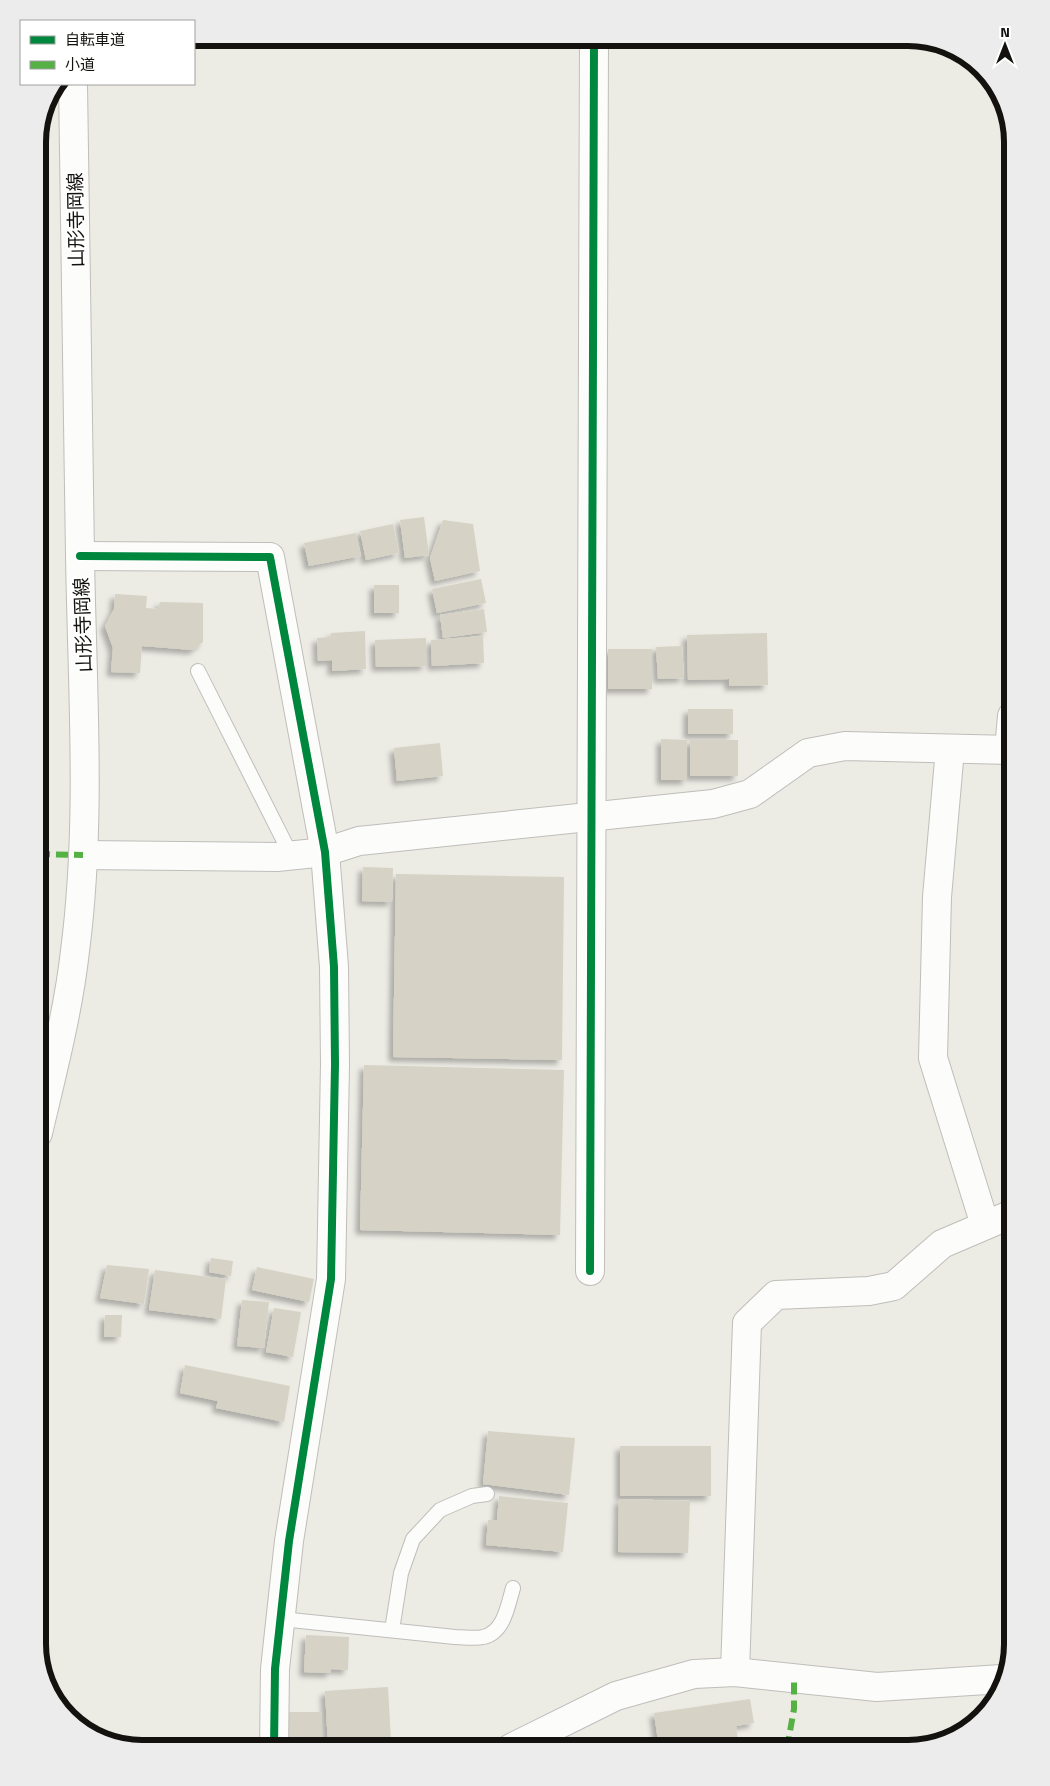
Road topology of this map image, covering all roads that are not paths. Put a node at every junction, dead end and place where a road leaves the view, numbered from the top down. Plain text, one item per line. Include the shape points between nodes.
1 (594, 46) edge
2 (73, 85) edge
3 (80, 556) junction
4 (198, 671) dead end
5 (950, 749) junction
6 (1004, 750) edge
7 (590, 817) junction
8 (324, 852) junction
9 (83, 855) junction
10 (291, 855) junction
11 (46, 1100) edge
12 (1004, 1217) edge
13 (985, 1225) junction
14 (590, 1271) dead end
15 (487, 1494) dead end
16 (513, 1588) dead end
17 (281, 1619) junction
18 (392, 1630) junction
19 (735, 1672) junction
20 (997, 1679) edge
21 (274, 1740) edge
22 (527, 1740) edge

1 - 7 street
2 - 3 street, 山形寺岡線
3 - 8 street via 270,557
3 - 9 street, 山形寺岡線 via 84,703
4 - 10 lane
5 - 6 street
5 - 7 street via 845,746 808,753 750,794 713,804
5 - 13 street via 937,897 933,1058
7 - 8 street via 359,841
7 - 14 street
8 - 10 street
8 - 17 street via 334,967 331,1279 289,1541
9 - 10 street
9 - 11 street, 山形寺岡線 via 75,952
12 - 13 street
13 - 19 street via 942,1244 894,1286 869,1291 776,1295 747,1322
15 - 18 lane via 472,1496 440,1510 413,1538 401,1573
16 - 18 lane via 497,1630 484,1637
17 - 18 lane
17 - 21 street via 275,1669
19 - 20 street via 877,1687
19 - 22 street via 694,1674 616,1696

